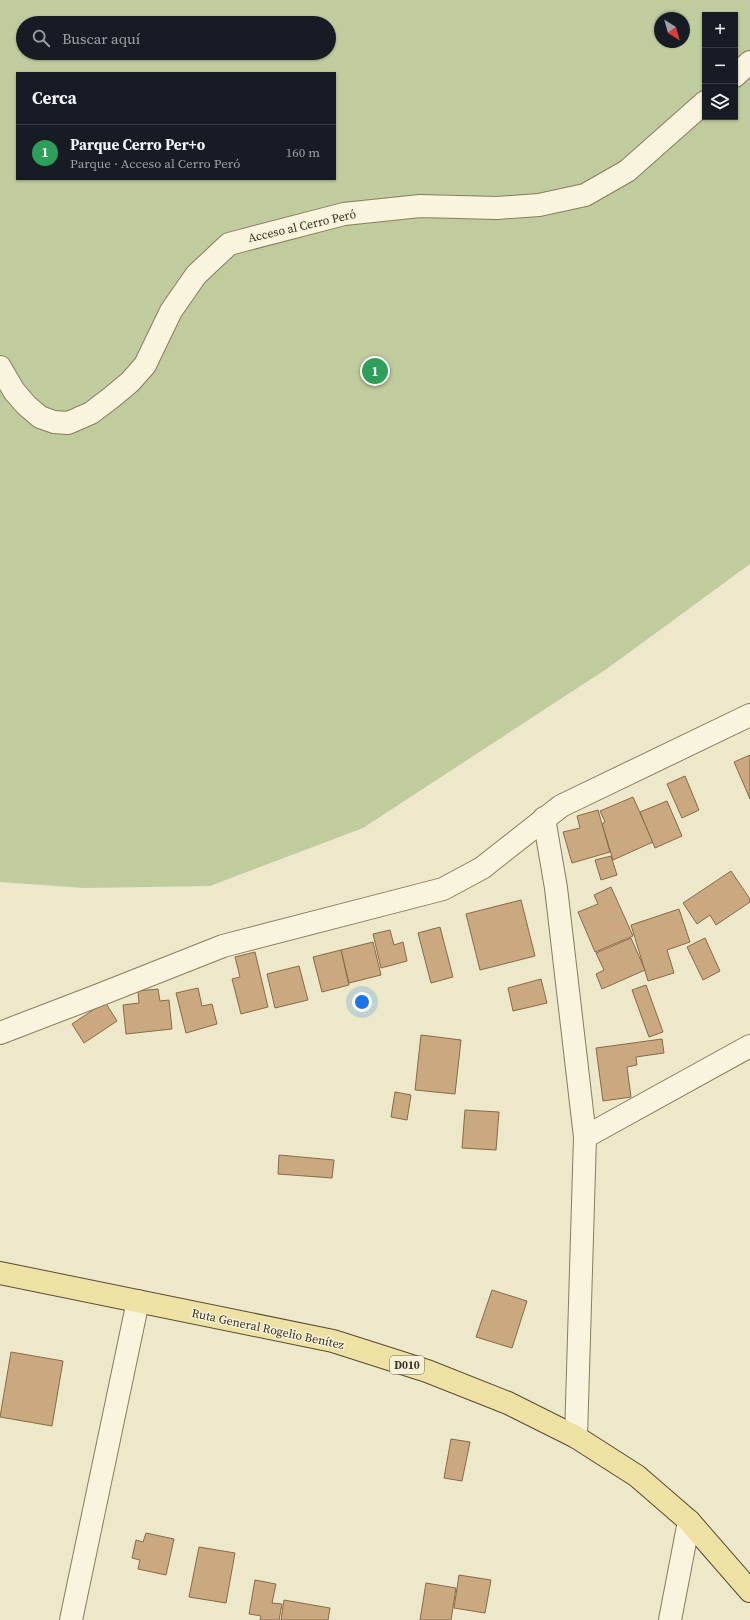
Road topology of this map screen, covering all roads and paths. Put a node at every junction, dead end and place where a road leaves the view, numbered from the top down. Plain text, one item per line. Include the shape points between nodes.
1 (750, 62) edge
2 (738, 73) edge
3 (702, 105) edge
4 (0, 368) edge
5 (750, 715) edge
6 (544, 818) junction
7 (0, 1033) edge
8 (750, 1046) edge
9 (585, 1138) junction
10 (0, 1273) edge
11 (138, 1301) junction
12 (576, 1437) junction
13 (689, 1522) junction
14 (750, 1591) edge
15 (71, 1620) edge
16 (670, 1620) edge

1 - 2 street
3 - 4 street, Acceso al Cerro Peró via 627,171 585,195 539,205 497,208 420,206 344,214 229,244 196,275 171,311 145,365 130,382 91,413 68,423 40,417 14,391
5 - 6 street via 561,806
6 - 7 street via 482,868 443,889 222,946
6 - 9 street via 556,888
8 - 9 street
9 - 12 street
10 - 11 main road, Ruta General Rogelio Benítez / D010
11 - 12 main road, Ruta General Rogelio Benítez / D010 via 333,1341 427,1371 508,1403
11 - 15 street
12 - 13 main road, Ruta General Rogelio Benítez / D010 via 637,1476
13 - 14 main road, Ruta General Rogelio Benítez / D010
13 - 16 street

